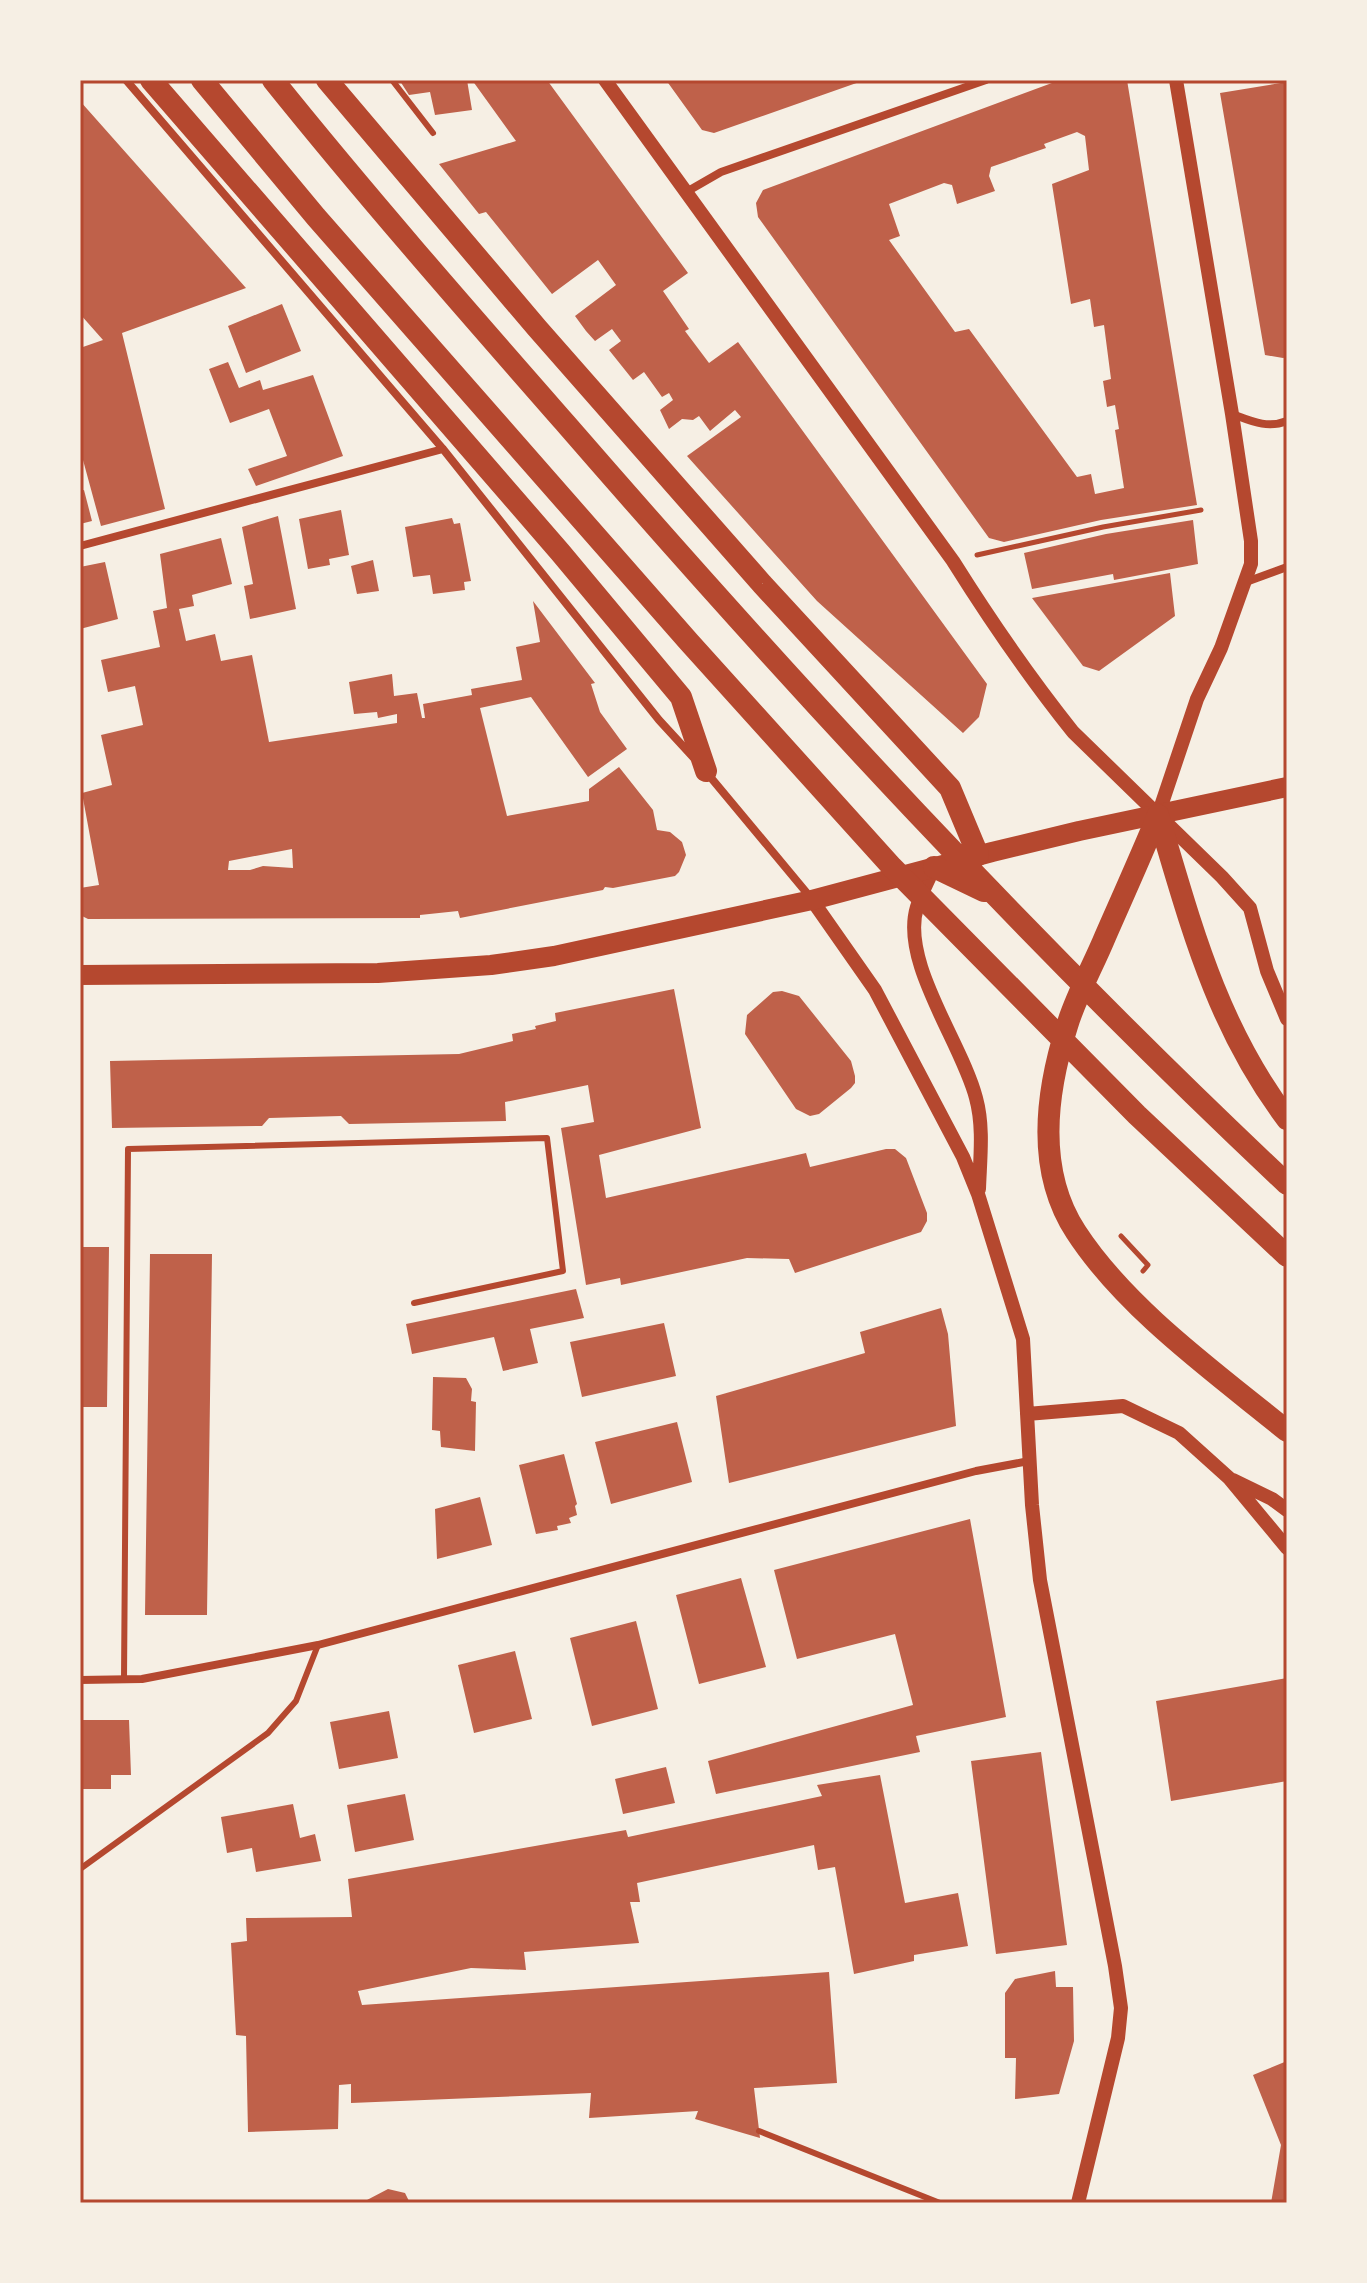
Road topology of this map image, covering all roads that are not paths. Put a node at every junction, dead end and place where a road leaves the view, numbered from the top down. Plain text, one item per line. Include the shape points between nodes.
1 (126, 80) edge
2 (151, 80) edge
3 (202, 80) edge
4 (273, 80) edge
5 (327, 80) edge
6 (392, 80) edge
7 (605, 80) edge
8 (986, 80) edge
9 (1176, 80) edge
10 (433, 133) dead end
11 (688, 191) junction
12 (1232, 414) junction
13 (1287, 421) edge
14 (443, 449) junction
15 (80, 546) edge
16 (1287, 567) edge
17 (1246, 582) junction
18 (706, 771) junction
19 (1287, 787) edge
20 (1158, 815) junction
21 (978, 855) junction
22 (934, 867) junction
23 (812, 900) junction
24 (80, 975) edge
25 (1287, 1019) edge
26 (1067, 1026) junction
27 (1287, 1119) edge
28 (1287, 1184) edge
29 (978, 1194) junction
30 (1287, 1256) edge
31 (414, 1303) dead end
32 (1027, 1414) junction
33 (1287, 1431) edge
34 (1029, 1461) junction
35 (1229, 1478) junction
36 (1287, 1510) edge
37 (1287, 1548) edge
38 (318, 1645) junction
39 (124, 1679) junction
40 (80, 1680) edge
41 (80, 1869) edge
42 (759, 2131) dead end
43 (940, 2203) edge
44 (1078, 2203) edge

1 - 14 street
2 - 18 highway via 681,697
3 - 30 highway via 337,241 892,867 1137,1115
4 - 28 highway via 353,180 733,617 920,819
5 - 21 highway via 762,584 950,788
6 - 10 lane
7 - 11 street
8 - 11 street via 721,172
9 - 12 street
11 - 20 street via 1073,732
12 - 13 street via 1256,423
12 - 17 street via 1251,541
14 - 15 street
14 - 18 street via 659,720
16 - 17 street
17 - 20 street via 1197,699
18 - 23 street
19 - 20 main road
20 - 21 main road
20 - 25 street via 1250,908
20 - 26 highway
20 - 27 highway via 1228,1025
21 - 22 main road
22 - 23 main road
22 - 26 highway via 1031,914 1052,938 1065,972
22 - 29 street via 916,908 916,948 977,1099
23 - 24 main road via 491,965 378,973
23 - 29 street via 875,990
26 - 33 highway via 1048,1133 1051,1169 1075,1231 1125,1294
29 - 32 street via 1023,1339
31 - 39 lane via 563,1271 547,1138 128,1149
32 - 34 street
32 - 35 street via 1123,1406 1179,1433
34 - 38 street
34 - 44 street via 1040,1580 1121,2008
35 - 36 street
35 - 37 street
38 - 39 street
38 - 41 lane via 296,1701 268,1733
39 - 40 street
42 - 43 lane

